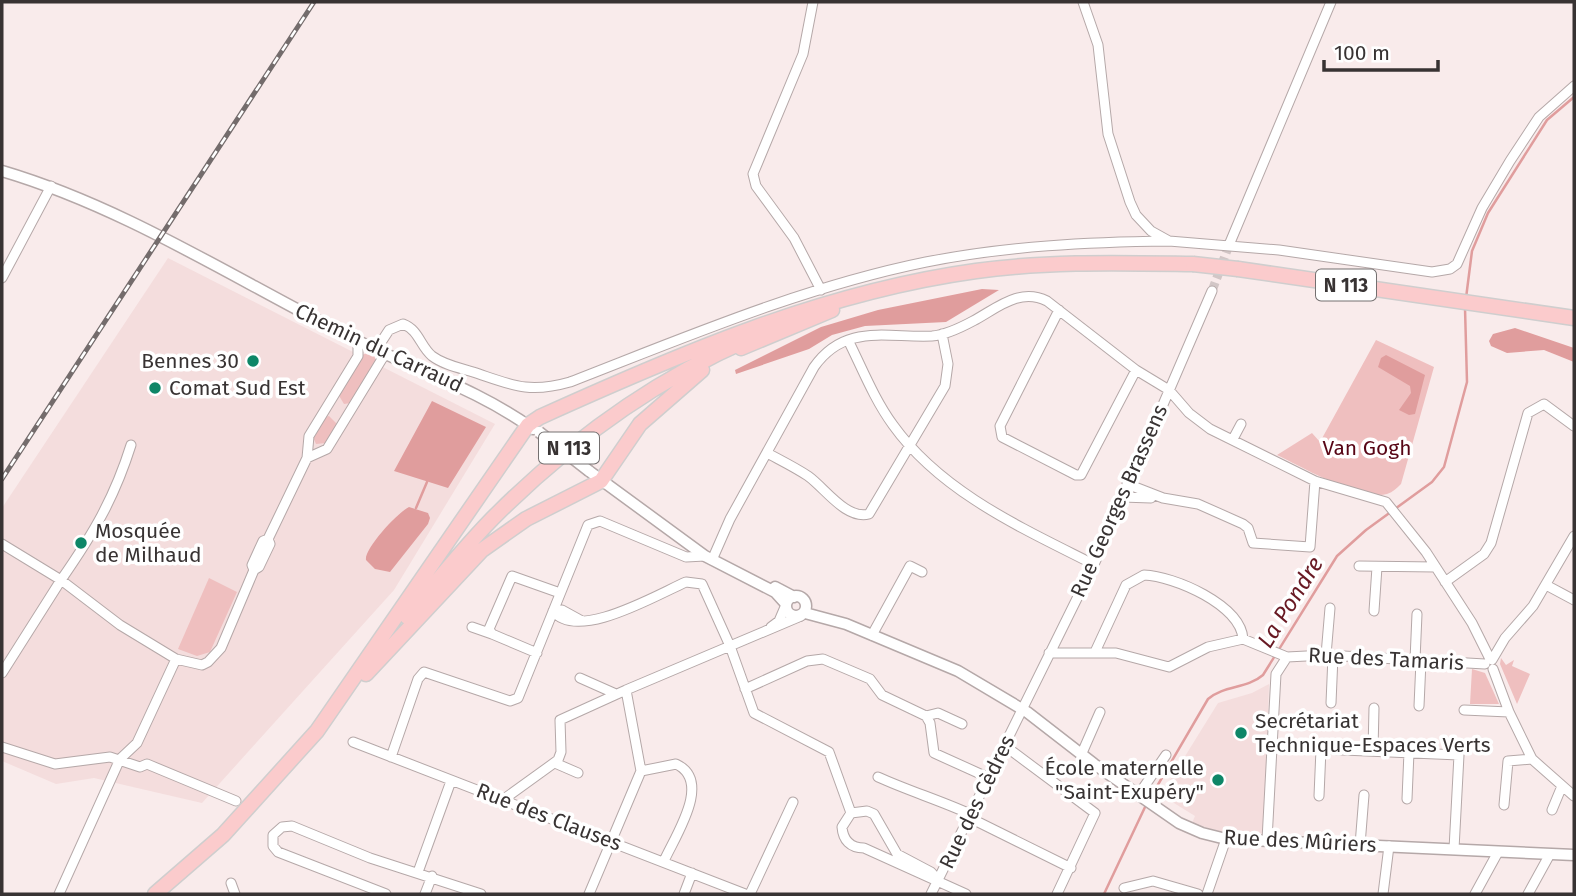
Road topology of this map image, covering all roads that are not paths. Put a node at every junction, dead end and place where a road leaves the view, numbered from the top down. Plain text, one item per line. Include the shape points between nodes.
1 (813, 2) edge
2 (1083, 2) edge
3 (1331, 2) edge
4 (1574, 86) edge
5 (2, 171) edge
6 (51, 186) junction
7 (1169, 241) junction
8 (1229, 245) junction
9 (2, 278) edge
10 (886, 289) junction
11 (821, 290) junction
12 (1212, 291) tunnel mouth
13 (1059, 310) junction
14 (1574, 318) edge
15 (942, 334) junction
16 (848, 340) junction
17 (358, 341) junction
18 (380, 352) junction
19 (1136, 370) junction
20 (1169, 390) junction
21 (1241, 424) dead end
22 (1574, 426) edge
23 (533, 429) junction
24 (1233, 439) junction
25 (131, 445) dead end
26 (911, 446) junction
27 (769, 454) junction
28 (307, 458) junction
29 (595, 476) junction
30 (1315, 481) junction
31 (1127, 484) junction
32 (1122, 497) junction
33 (1159, 497) junction
34 (1574, 536) edge
35 (2, 544) edge
36 (708, 558) junction
37 (1093, 564) junction
38 (1359, 566) dead end
39 (1377, 567) junction
40 (1436, 567) junction
41 (922, 572) dead end
42 (61, 580) junction
43 (1446, 582) junction
44 (1546, 584) junction
45 (560, 593) junction
46 (1574, 600) edge
47 (792, 602) junction
48 (1330, 608) dead end
49 (1374, 611) dead end
50 (554, 612) junction
51 (803, 614) junction
52 (1417, 614) dead end
53 (846, 624) junction
54 (471, 627) dead end
55 (764, 632) junction
56 (492, 634) junction
57 (872, 635) junction
58 (1243, 639) junction
59 (730, 646) junction
60 (537, 653) junction
61 (1049, 653) junction
62 (1095, 653) junction
63 (1329, 655) junction
64 (1287, 657) junction
65 (176, 659) junction
66 (1418, 660) junction
67 (1490, 663) junction
68 (2, 673) edge
69 (580, 678) dead end
70 (745, 689) junction
71 (621, 692) junction
72 (1331, 704) dead end
73 (1419, 706) dead end
74 (1374, 708) dead end
75 (1023, 709) junction
76 (1464, 710) dead end
77 (1100, 712) dead end
78 (1509, 712) junction
79 (330, 713) junction
80 (926, 716) junction
81 (962, 724) dead end
82 (317, 731) junction
83 (353, 742) dead end
84 (1004, 746) junction
85 (2, 747) edge
86 (1274, 747) junction
87 (1321, 749) junction
88 (1373, 750) junction
89 (1409, 752) junction
90 (1082, 754) junction
91 (1166, 755) dead end
92 (391, 757) junction
93 (120, 759) junction
94 (1532, 759) junction
95 (555, 763) junction
96 (641, 771) junction
97 (578, 773) dead end
98 (878, 777) dead end
99 (987, 777) junction
100 (1574, 780) edge
101 (451, 781) junction
102 (1569, 791) edge
103 (1140, 794) junction
104 (1364, 795) dead end
105 (1319, 796) dead end
106 (504, 799) junction
107 (1407, 799) dead end
108 (236, 801) dead end
109 (793, 802) dead end
110 (1504, 805) dead end
111 (1552, 810) dead end
112 (851, 813) junction
113 (969, 815) junction
114 (1226, 839) junction
115 (1267, 840) junction
116 (612, 841) junction
117 (1360, 845) junction
118 (1389, 846) junction
119 (1454, 849) junction
120 (1498, 852) junction
121 (1550, 854) junction
122 (1574, 856) edge
123 (664, 861) junction
124 (1071, 868) junction
125 (418, 872) junction
126 (692, 873) junction
127 (432, 876) junction
128 (938, 880) junction
129 (231, 883) dead end
130 (1124, 888) dead end
131 (59, 894) edge
132 (155, 894) edge
133 (168, 894) edge
134 (235, 894) edge
135 (386, 894) edge
136 (425, 894) edge
137 (481, 894) edge
138 (589, 894) edge
139 (684, 894) edge
140 (745, 894) edge
141 (750, 894) edge
142 (931, 894) edge
143 (966, 894) edge
144 (1058, 894) edge
145 (1198, 894) edge
146 (1206, 894) edge
147 (1383, 894) edge
148 (1475, 894) edge
149 (1528, 894) edge

1 - 11 street via 803,54 753,181 794,238
2 - 7 street via 1098,46 1108,134 1130,202 1143,224
3 - 8 street
4 - 8 street via 1539,117 1482,208 1460,259 1450,269 1432,272
5 - 6 street, Chemin du Carraud
6 - 9 street
6 - 17 street, Chemin du Carraud via 149,231
7 - 8 street
7 - 11 street via 981,252
10 - 14 main road, N 113, bridge via 976,271 1057,263 1193,264
10 - 23 main road via 806,309 708,344 575,401
10 - 29 main road via 765,337 702,370 640,424
10 - 79 main road, N 113 via 734,345 654,389 569,448 485,526
11 - 18 street via 544,388 513,387 444,363 403,324 389,330
12 - 20 street, Rue Georges Brassens
13 - 15 street via 1041,298 1019,297
13 - 19 street
13 - 19 street via 1000,426 1002,437 1081,475
15 - 16 street via 880,334
15 - 26 street via 948,364 945,386
16 - 26 street via 884,414
16 - 27 street via 822,356
17 - 18 street, Chemin du Carraud
17 - 28 street via 358,356 309,436
18 - 23 street, Chemin du Carraud via 474,392
18 - 28 street via 327,449
19 - 20 street
20 - 24 street via 1205,425
20 - 31 street, Rue Georges Brassens
21 - 24 street
22 - 43 street via 1544,404 1528,413 1491,543 1478,559
23 - 29 street, Chemin du Carraud, bridge
23 - 79 main road
24 - 30 street
25 - 42 street via 97,529
26 - 27 street via 866,516 840,504 808,476
26 - 37 street via 980,503
27 - 36 street
28 - 65 street via 218,653 202,665
29 - 36 street, Chemin du Carraud
29 - 79 main road via 482,550
30 - 33 street via 1310,547 1253,543 1243,524 1198,504
30 - 40 street via 1386,502
31 - 32 street, Rue Georges Brassens
31 - 33 street
32 - 33 street
32 - 37 street, Rue Georges Brassens
34 - 44 street
35 - 42 street
36 - 45 street via 686,557 594,521 586,527
36 - 47 street, Chemin du Carraud
37 - 61 street, Rue Georges Brassens
38 - 39 street
39 - 40 street
39 - 49 street
40 - 43 street
41 - 57 street via 910,566
42 - 65 street via 120,625
42 - 68 street
43 - 67 street
44 - 46 street
44 - 67 street
45 - 50 street
45 - 56 street via 512,576 489,629
47 - 51 street, Chemin du Carraud via 792,614
47 - 51 street via 807,605
47 - 53 street, Chemin du Carraud
47 - 55 street
48 - 63 street
50 - 59 street via 575,624 600,620 686,582 696,582 705,588
50 - 60 street
51 - 53 street, Chemin du Carraud
51 - 55 street
52 - 66 street
53 - 57 street, Chemin du Carraud
54 - 56 street
55 - 59 street
56 - 60 street
57 - 75 street, Chemin du Carraud via 958,671
58 - 62 street via 1208,647 1169,667 1124,653
58 - 62 street via 1239,623 1225,606 1144,575 1126,585
58 - 64 street
59 - 70 street
59 - 71 street
60 - 92 street via 513,701 424,672
61 - 62 street
61 - 75 street, Rue Georges Brassens
63 - 64 street, Rue des Tamaris
63 - 66 street, Rue des Tamaris
63 - 72 street
64 - 86 street via 1276,674
65 - 93 street via 137,743
66 - 67 street, Rue des Tamaris
66 - 73 street
67 - 78 street
69 - 71 street
70 - 80 street via 820,659 870,679 882,695
70 - 112 street via 756,716 830,752
71 - 95 street via 559,721 561,752
71 - 96 street
74 - 88 street
75 - 84 street, Rue des Cèdres
75 - 90 street, Rue des Mûriers
76 - 78 street
77 - 90 street
78 - 94 street
79 - 82 main road, N 113
80 - 81 street via 938,713
80 - 99 street via 934,753
82 - 132 main road, N 113 via 223,835
82 - 133 main road, N 113 via 254,812
83 - 92 street, Rue des Clauses
84 - 99 street, Rue des Cèdres
84 - 124 street via 1094,812
85 - 93 street via 55,764
86 - 87 street
86 - 115 street
87 - 88 street
87 - 105 street
88 - 89 street
89 - 107 street
89 - 119 street via 1459,755
90 - 103 street, Rue des Mûriers
91 - 103 street
92 - 101 street, Rue des Clauses
93 - 108 street via 148,764
93 - 131 street
94 - 102 street
94 - 110 street via 1508,761
95 - 97 street
95 - 106 street
96 - 116 street
96 - 123 street via 676,764 692,782 690,800
98 - 113 street
99 - 113 street, Rue des Cèdres
100 - 102 street
101 - 106 street, Rue des Clauses
101 - 125 street
102 - 111 street
103 - 114 street, Rue des Mûriers via 1191,830
104 - 117 street
106 - 116 street, Rue des Clauses
109 - 141 street
112 - 128 street via 874,814 897,854
112 - 128 street via 844,821 848,843
113 - 124 street
113 - 128 street, Rue des Cèdres
114 - 115 street, Rue des Mûriers
114 - 146 street
115 - 117 street, Rue des Mûriers
116 - 123 street, Rue des Clauses
116 - 138 street
117 - 118 street, Rue des Mûriers
118 - 119 street, Rue des Mûriers
118 - 147 street
119 - 120 street, Rue des Mûriers
120 - 121 street, Rue des Mûriers
120 - 148 street
121 - 122 street, Rue des Mûriers
121 - 149 street
123 - 126 street, Rue des Clauses
124 - 144 street
125 - 127 street
125 - 135 street via 285,826 272,838 278,852
126 - 139 street
126 - 140 street, Rue des Clauses
127 - 136 street
127 - 137 street
128 - 142 street, Rue des Cèdres
128 - 143 street
129 - 134 street
130 - 145 street via 1153,881

